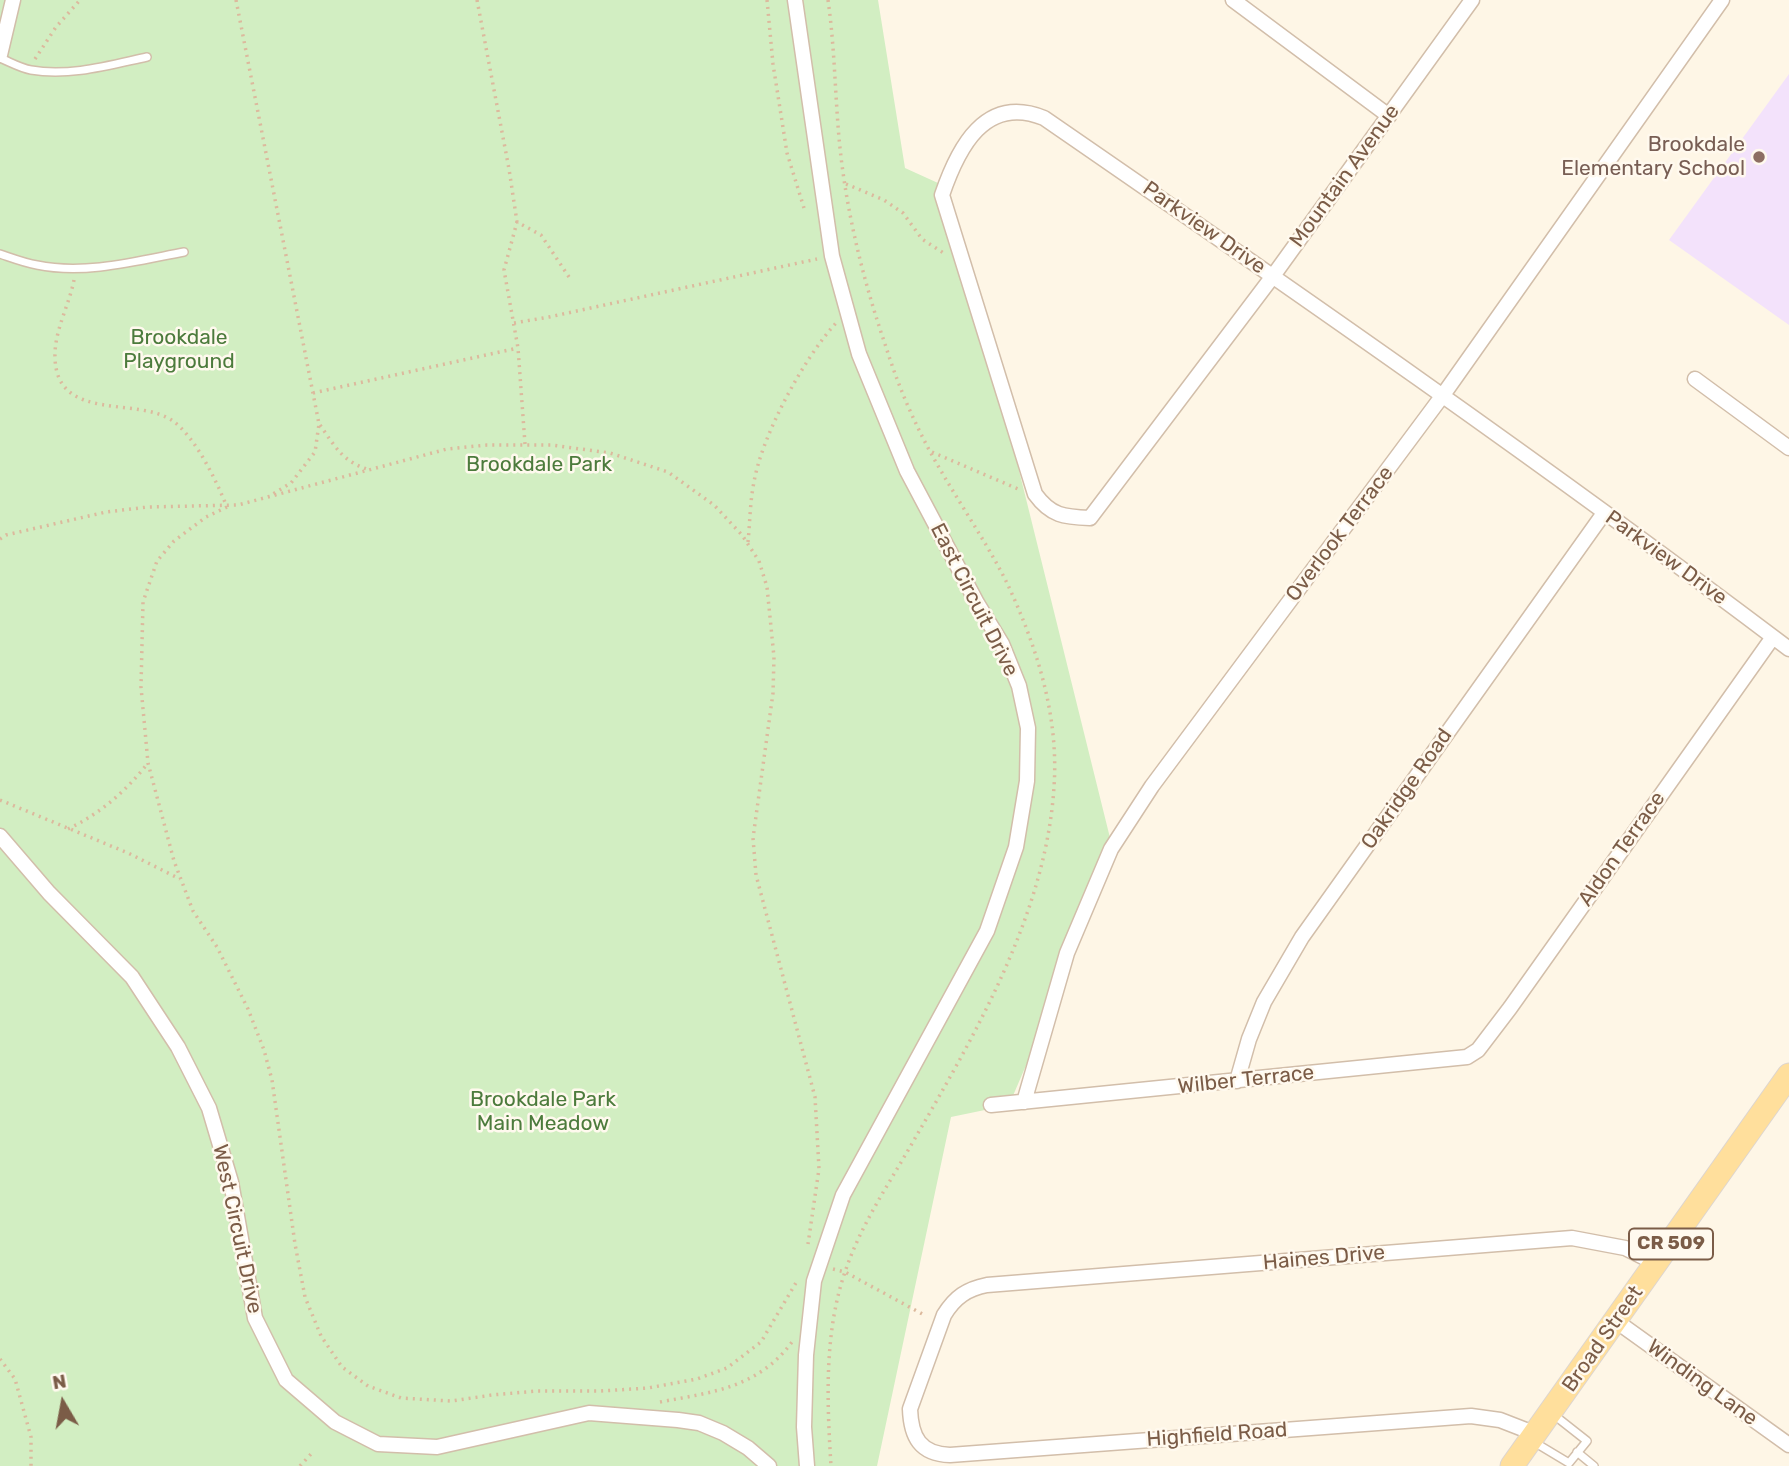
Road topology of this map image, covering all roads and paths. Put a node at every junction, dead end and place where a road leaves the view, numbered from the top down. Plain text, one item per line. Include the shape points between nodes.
1 (12, 0) edge
2 (80, 0) edge
3 (236, 0) edge
4 (477, 0) edge
5 (767, 0) edge
6 (795, 0) edge
7 (828, 0) edge
8 (1233, 0) edge
9 (1472, 0) edge
10 (1722, 0) edge
11 (0, 56) edge
12 (147, 57) dead end
13 (29, 70) junction
14 (1389, 116) junction
15 (846, 184) junction
16 (804, 208) dead end
17 (517, 222) junction
18 (184, 252) dead end
19 (0, 254) edge
20 (832, 256) junction
21 (952, 257) dead end
22 (77, 267) junction
23 (1273, 276) junction
24 (569, 277) dead end
25 (847, 311) junction
26 (514, 323) junction
27 (519, 348) junction
28 (1695, 379) dead end
29 (313, 393) junction
30 (1443, 395) junction
31 (319, 424) junction
32 (525, 444) junction
33 (1789, 448) edge
34 (930, 451) junction
35 (370, 471) junction
36 (1026, 492) dead end
37 (263, 500) junction
38 (227, 507) junction
39 (1604, 513) junction
40 (1090, 518) joint
41 (0, 537) edge
42 (748, 544) junction
43 (1773, 637) junction
44 (1789, 649) edge
45 (148, 763) junction
46 (0, 800) edge
47 (68, 829) junction
48 (0, 836) edge
49 (181, 880) junction
50 (1467, 1057) joint
51 (1789, 1075) edge
52 (1237, 1080) junction
53 (1024, 1101) junction
54 (990, 1105) dead end
55 (807, 1250) dead end
56 (1657, 1264) junction
57 (845, 1272) junction
58 (802, 1273) dead end
59 (1616, 1321) junction
60 (940, 1324) junction
61 (795, 1337) dead end
62 (0, 1359) edge
63 (649, 1403) dead end
64 (1550, 1413) junction
65 (911, 1425) joint
66 (1533, 1437) junction
67 (1788, 1443) edge
68 (1577, 1452) junction
69 (311, 1454) dead end
70 (31, 1466) edge
71 (300, 1466) edge
72 (769, 1466) edge
73 (807, 1466) edge
74 (831, 1466) edge
75 (1513, 1466) edge
76 (1594, 1466) edge

1 - 11 street
2 - 13 path
3 - 29 path
4 - 17 path
5 - 16 path via 787,153
6 - 20 street, East Circuit Drive
7 - 15 path
8 - 14 street
9 - 14 street, Mountain Avenue
10 - 30 street, Overlook Terrace
11 - 13 lane
12 - 13 lane via 90,69
14 - 23 street, Mountain Avenue
15 - 21 path via 903,213 922,239
15 - 34 path via 855,240 885,346
17 - 24 path via 541,235
17 - 26 path via 505,270
18 - 22 lane
19 - 22 lane via 36,265
20 - 25 street, East Circuit Drive
20 - 26 path
22 - 38 path via 56,342 59,379 71,393 90,403 170,419 188,434
23 - 30 street, Parkview Drive
23 - 40 street, Mountain Avenue
23 - 40 street, Parkview Drive via 1037,115 1015,111 996,115 962,147 942,195 1035,494 1050,511
25 - 42 path via 814,353 769,427 754,481
25 - 73 street, East Circuit Drive via 863,364 907,471 1002,644 1019,686 1028,729 1027,781 1017,847 987,931 843,1195 814,1281 806,1367
26 - 27 path
27 - 29 path
27 - 32 path
28 - 33 street
29 - 31 path
30 - 39 street, Parkview Drive
30 - 53 street, Overlook Terrace via 1152,786 1111,849 1067,953
31 - 35 path via 353,465
31 - 37 path via 315,452 291,483
32 - 35 path via 447,449
32 - 42 path via 610,453 668,472 714,505
34 - 36 path
34 - 57 path via 1006,582 1040,664 1053,730 1049,839 1003,975 965,1052 872,1210
35 - 37 path
37 - 38 path
38 - 41 path via 106,512
38 - 45 path via 174,541 157,561 143,602 141,687
39 - 43 street, Parkview Drive
39 - 52 street, Oakridge Road via 1302,937 1264,1002
42 - 55 path via 767,587 774,657 753,838 756,875 815,1097 819,1169
43 - 44 street, Parkview Drive
43 - 50 street, Aldon Terrace via 1510,1008 1478,1050
45 - 47 path via 128,788 88,820
45 - 49 path
46 - 47 path
47 - 49 path
48 - 72 street, West Circuit Drive via 132,977 178,1047 209,1108 231,1182 255,1318 286,1380 335,1422 378,1444 437,1447 589,1413 678,1420 723,1433
49 - 58 path via 193,911 248,1009 264,1050 305,1297 321,1336 342,1367 368,1386 401,1398 451,1401 537,1391 648,1388 697,1379 727,1368 761,1342
50 - 52 street, Wilber Terrace
51 - 56 main road, Broad Street / CR 509
52 - 53 street, Wilber Terrace
53 - 54 street, Wilber Terrace
56 - 59 main road, Broad Street / CR 509
56 - 60 street, Haines Drive via 1625,1248 1572,1238 987,1285 960,1295
57 - 60 path
57 - 74 path via 834,1319 827,1401
59 - 64 main road, Broad Street / CR 509
59 - 67 street, Winding Lane
60 - 65 street, Haines Drive via 914,1394
61 - 63 path via 782,1355 743,1383
62 - 70 path via 15,1379 31,1437
64 - 66 main road, Broad Street / CR 509
64 - 68 lane via 1587,1441
65 - 66 street, Highfield Road via 927,1450 950,1455 1471,1416 1500,1420
66 - 68 lane via 1569,1463
66 - 75 main road, Broad Street / CR 509
68 - 76 lane
69 - 71 path

